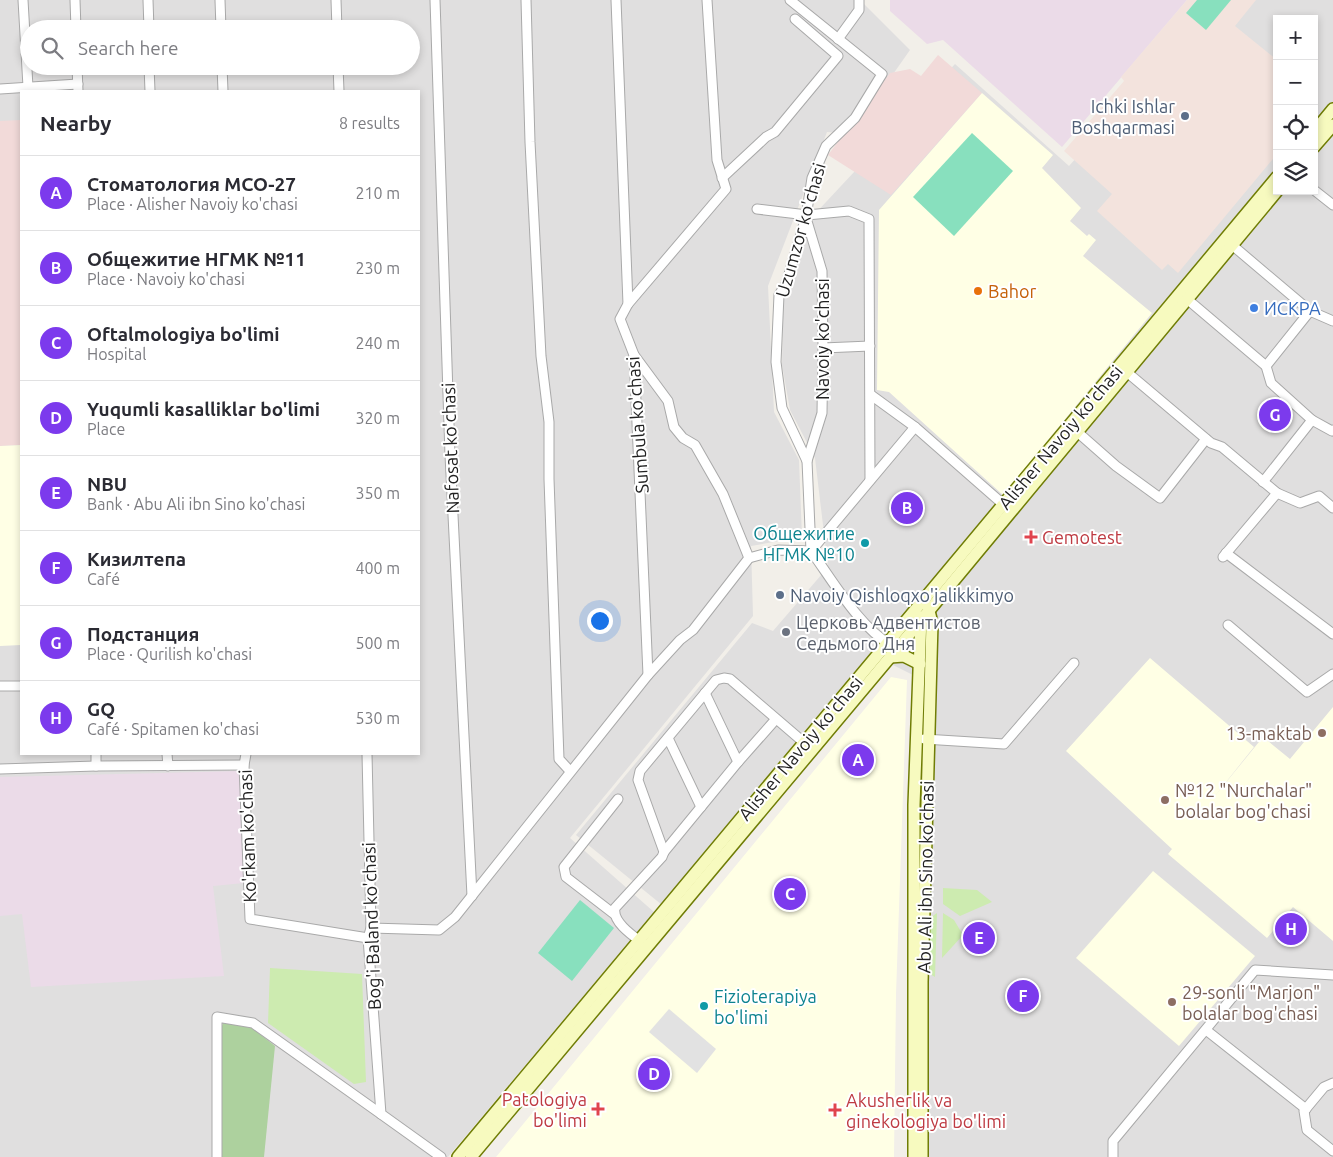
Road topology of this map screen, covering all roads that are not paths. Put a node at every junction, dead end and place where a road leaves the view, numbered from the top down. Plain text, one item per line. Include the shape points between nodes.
1 (23, 0) edge
2 (75, 0) edge
3 (148, 0) edge
4 (220, 0) edge
5 (336, 0) edge
6 (434, 0) edge
7 (526, 0) edge
8 (616, 0) edge
9 (707, 0) edge
10 (790, 0) edge
11 (859, 0) edge
12 (795, 19) dead end
13 (24, 20) edge
14 (76, 20) edge
15 (149, 20) edge
16 (221, 20) edge
17 (337, 20) edge
18 (838, 39) junction
19 (27, 75) edge
20 (77, 75) edge
21 (150, 75) edge
22 (222, 75) edge
23 (338, 75) edge
24 (28, 87) junction
25 (78, 88) edge
26 (0, 89) edge
27 (150, 90) edge
28 (223, 90) edge
29 (339, 90) edge
30 (1333, 109) edge
31 (1333, 125) edge
32 (1318, 127) edge
33 (1318, 142) edge
34 (722, 178) junction
35 (1273, 182) edge
36 (1318, 193) edge
37 (1274, 195) edge
38 (1333, 205) edge
39 (757, 209) dead end
40 (806, 216) junction
41 (1232, 245) junction
42 (1187, 299) junction
43 (628, 304) junction
44 (1310, 312) junction
45 (1333, 321) edge
46 (870, 346) junction
47 (823, 348) junction
48 (634, 355) junction
49 (1266, 366) junction
50 (1123, 369) junction
51 (871, 394) junction
52 (1312, 420) junction
53 (915, 427) junction
54 (1074, 429) junction
55 (1333, 430) edge
56 (1206, 439) junction
57 (807, 462) junction
58 (870, 480) junction
59 (1263, 482) junction
60 (1277, 493) junction
61 (1004, 505) junction
62 (1333, 508) edge
63 (811, 551) junction
64 (749, 558) junction
65 (923, 609) junction
66 (1228, 626) dead end
67 (1333, 634) edge
68 (892, 650) junction
69 (1074, 663) dead end
70 (920, 664) junction
71 (648, 674) junction
72 (1333, 674) edge
73 (0, 686) edge
74 (20, 686) edge
75 (705, 693) junction
76 (776, 719) junction
77 (668, 738) junction
78 (922, 738) junction
79 (808, 746) junction
80 (96, 755) edge
81 (167, 755) edge
82 (246, 755) edge
83 (366, 755) edge
84 (738, 762) junction
85 (244, 765) junction
86 (96, 766) junction
87 (168, 766) junction
88 (0, 769) edge
89 (570, 772) junction
90 (618, 799) dead end
91 (701, 807) junction
92 (664, 852) junction
93 (472, 896) junction
94 (614, 914) junction
95 (371, 928) junction
96 (368, 938) junction
97 (643, 944) junction
98 (1333, 975) edge
99 (1206, 1030) junction
100 (1333, 1083) edge
101 (1305, 1110) junction
102 (381, 1114) junction
103 (1333, 1151) edge
104 (218, 1157) edge
105 (441, 1157) edge
106 (458, 1157) edge
107 (471, 1157) edge
108 (914, 1157) edge
109 (922, 1157) edge
110 (1113, 1157) edge

1 - 13 street
2 - 14 street
3 - 15 street
4 - 16 street
5 - 17 street
6 - 93 street, Nafosat ko'chasi via 450,455
7 - 89 street via 541,356 549,422 559,758
8 - 43 street, Sumbula ko'chasi
9 - 34 street via 717,160
10 - 18 street
11 - 18 street via 858,10
12 - 34 street via 838,56 775,132
18 - 40 street, Uzumzor ko'chasi via 882,74 855,118 826,146 812,178
19 - 24 street
20 - 25 street
21 - 27 street
22 - 28 street
23 - 29 street
24 - 25 street
24 - 26 street
30 - 32 main road
31 - 33 main road
34 - 43 street via 726,189
35 - 50 main road, Alisher Navoiy ko'chasi
36 - 38 street
37 - 41 main road, Alisher Navoiy ko'chasi
39 - 40 street
40 - 46 street via 849,210 869,219
40 - 47 street, Navoiy ko'chasi via 822,271
40 - 57 street, Uzumzor ko'chasi via 786,284 779,295 776,362 782,408
41 - 42 main road, Alisher Navoiy ko'chasi
41 - 44 street
42 - 49 street
42 - 50 main road, Alisher Navoiy ko'chasi
43 - 48 street, Sumbula ko'chasi via 620,319
44 - 45 street
44 - 49 street
46 - 47 street
46 - 51 street
47 - 57 street, Navoiy ko'chasi via 822,414
48 - 64 street via 668,401 674,427 694,445 723,494
48 - 71 street, Sumbula ko'chasi
49 - 52 street via 1270,383
50 - 54 main road, Alisher Navoiy ko'chasi
50 - 56 street
51 - 53 street
51 - 58 street
52 - 55 street
52 - 59 street
53 - 58 street
53 - 61 street
54 - 56 street via 1116,466 1160,498
54 - 61 main road, Alisher Navoiy ko'chasi
54 - 65 main road, Alisher Navoiy ko'chasi
56 - 59 street via 1222,447
57 - 63 street, Uzumzor ko'chasi
58 - 63 street
59 - 60 street
60 - 62 street via 1300,503 1319,496
60 - 67 street via 1225,555
61 - 65 main road, Alisher Navoiy ko'chasi
63 - 64 street via 778,550
63 - 68 street via 847,601
64 - 71 street via 693,630
65 - 68 main road, Alisher Navoiy ko'chasi
65 - 70 main road, Abu Ali ibn Sino ko'chasi
65 - 78 main road, Abu Ali ibn Sino ko'chasi via 932,623
66 - 72 street via 1307,692
68 - 70 main road
68 - 79 main road, Alisher Navoiy ko'chasi
69 - 78 street via 1004,744
70 - 78 main road, Abu Ali ibn Sino ko'chasi
71 - 89 street
73 - 74 street
75 - 76 street via 716,680 730,679
75 - 77 street
75 - 84 street
76 - 79 street
76 - 84 street
77 - 91 street
77 - 92 street via 640,772 638,780
78 - 108 main road, Abu Ali ibn Sino ko'chasi via 914,805
78 - 109 main road, Abu Ali ibn Sino ko'chasi
79 - 97 main road, Alisher Navoiy ko'chasi
80 - 86 street
81 - 87 street
82 - 85 street, Ko'rkam ko'chasi
83 - 95 street, Bog'i Baland ko'chasi
84 - 91 street
85 - 87 street
85 - 96 street, Ko'rkam ko'chasi via 250,919
86 - 87 street
86 - 88 street
89 - 93 street
90 - 94 street via 564,867 566,877
91 - 92 street
92 - 94 street via 615,908
93 - 95 street via 439,930
94 - 97 street
95 - 96 street, Bog'i Baland ko'chasi
96 - 102 street, Bog'i Baland ko'chasi
97 - 106 main road, Alisher Navoiy ko'chasi
97 - 107 main road, Alisher Navoiy ko'chasi
98 - 99 street via 1255,970
99 - 101 street
99 - 110 street via 1114,1141
100 - 101 street via 1324,1087
101 - 103 street via 1307,1130
102 - 104 street via 253,1023 217,1017
102 - 105 street

